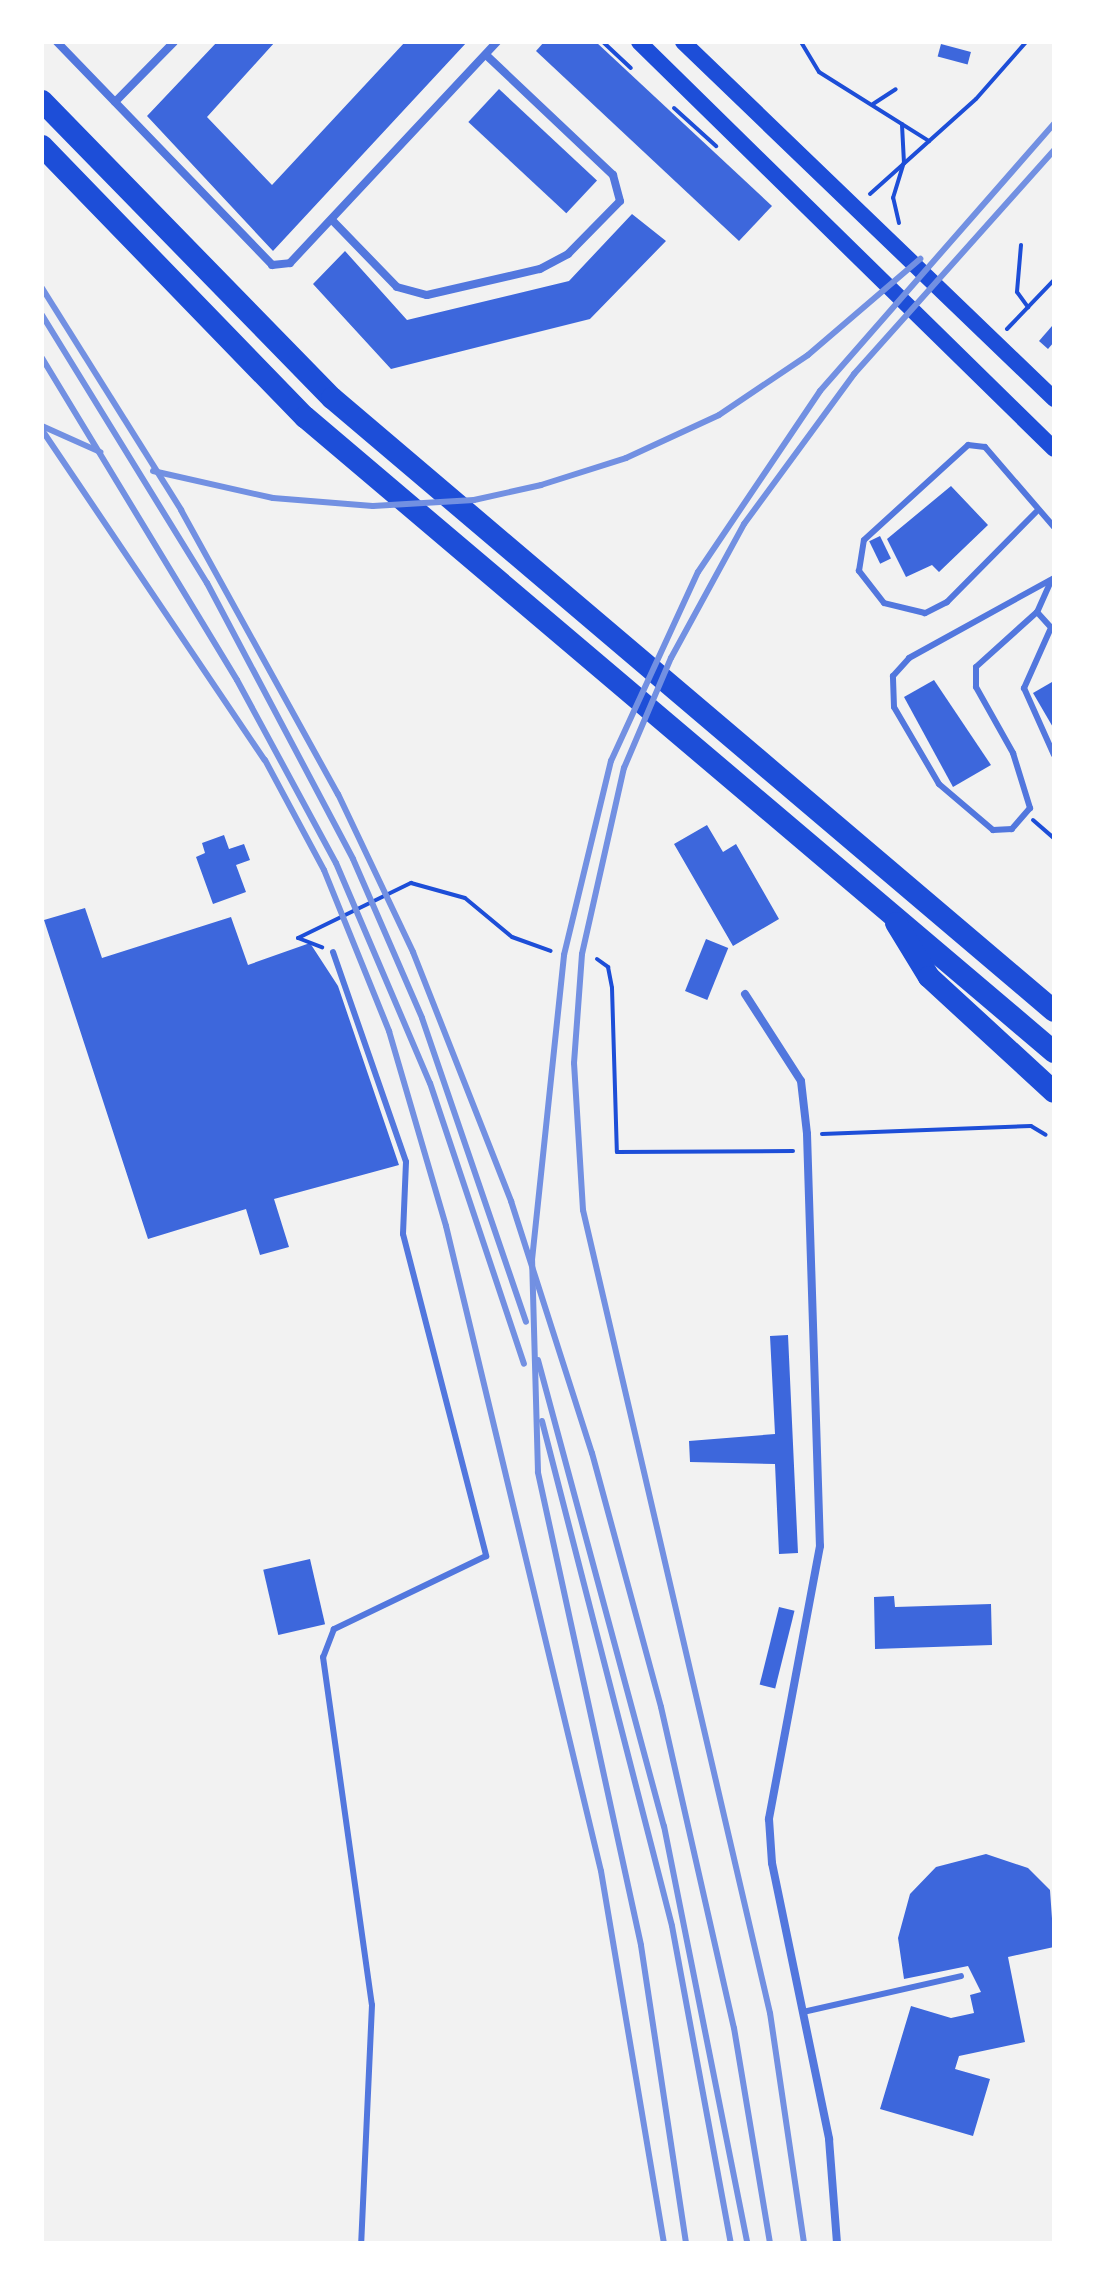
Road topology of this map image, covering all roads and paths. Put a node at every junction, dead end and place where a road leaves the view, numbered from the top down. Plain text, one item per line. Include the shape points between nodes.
1 (57, 42) edge
2 (174, 42) edge
3 (497, 42) edge
4 (603, 42) edge
5 (639, 42) edge
6 (683, 42) edge
7 (801, 42) edge
8 (1026, 42) edge
9 (486, 55) junction
10 (631, 68) dead end
11 (896, 89) dead end
12 (42, 101) edge
13 (115, 102) junction
14 (873, 104) junction
15 (902, 123) junction
16 (929, 141) junction
17 (42, 146) edge
18 (904, 163) junction
19 (870, 194) dead end
20 (332, 220) junction
21 (899, 223) dead end
22 (1021, 245) dead end
23 (1054, 280) edge
24 (1028, 307) junction
25 (1007, 329) dead end
26 (1054, 399) edge
27 (1054, 449) edge
28 (1036, 512) junction
29 (1054, 527) edge
30 (1052, 579) edge
31 (1037, 612) junction
32 (1052, 630) edge
33 (1054, 755) edge
34 (1028, 816) junction
35 (1054, 838) edge
36 (885, 905) junction
37 (551, 951) dead end
38 (333, 952) joint
39 (597, 959) dead end
40 (1008, 971) junction
41 (745, 994) dead end
42 (1054, 1000) edge
43 (1054, 1011) edge
44 (1054, 1052) edge
45 (1054, 1092) edge
46 (807, 1134) junction
47 (1046, 1135) dead end
48 (808, 1151) junction
49 (961, 1976) dead end
50 (803, 2012) junction
51 (361, 2243) edge
52 (837, 2243) edge

1 - 13 street
2 - 13 street
3 - 9 street
4 - 10 path
5 - 27 main road
6 - 26 main road
7 - 14 path via 819,72
8 - 16 path
9 - 20 street
9 - 20 street via 613,175 620,201 568,254 540,269 427,295 397,287
11 - 14 path
12 - 40 highway via 332,398
13 - 20 street via 263,261 290,263
14 - 15 path
15 - 16 path
15 - 18 path
16 - 18 path
17 - 36 highway via 316,427
18 - 19 path
18 - 21 path via 893,198
22 - 24 path via 1017,292
23 - 24 path
24 - 25 path
28 - 28 lane via 985,447 968,445 864,540 859,571 884,603 925,613 947,602
28 - 29 lane
30 - 31 lane
30 - 34 lane via 897,667 892,693 913,742 960,806 1003,832
31 - 32 lane
31 - 34 lane via 982,658 974,677 1013,753
32 - 33 lane via 1024,688
34 - 35 path
36 - 44 highway
36 - 45 highway via 927,975
37 - 38 path via 512,937 465,898 411,883 298,938
38 - 51 lane via 406,1162 403,1234 486,1556 334,1629 323,1657 372,2005
39 - 48 path via 608,967 612,988 617,1152
40 - 42 highway
40 - 43 highway
41 - 46 street via 801,1081
46 - 47 path via 1031,1126
46 - 48 street
48 - 50 street via 820,1546 769,1819
49 - 50 lane
50 - 52 street via 829,2139

